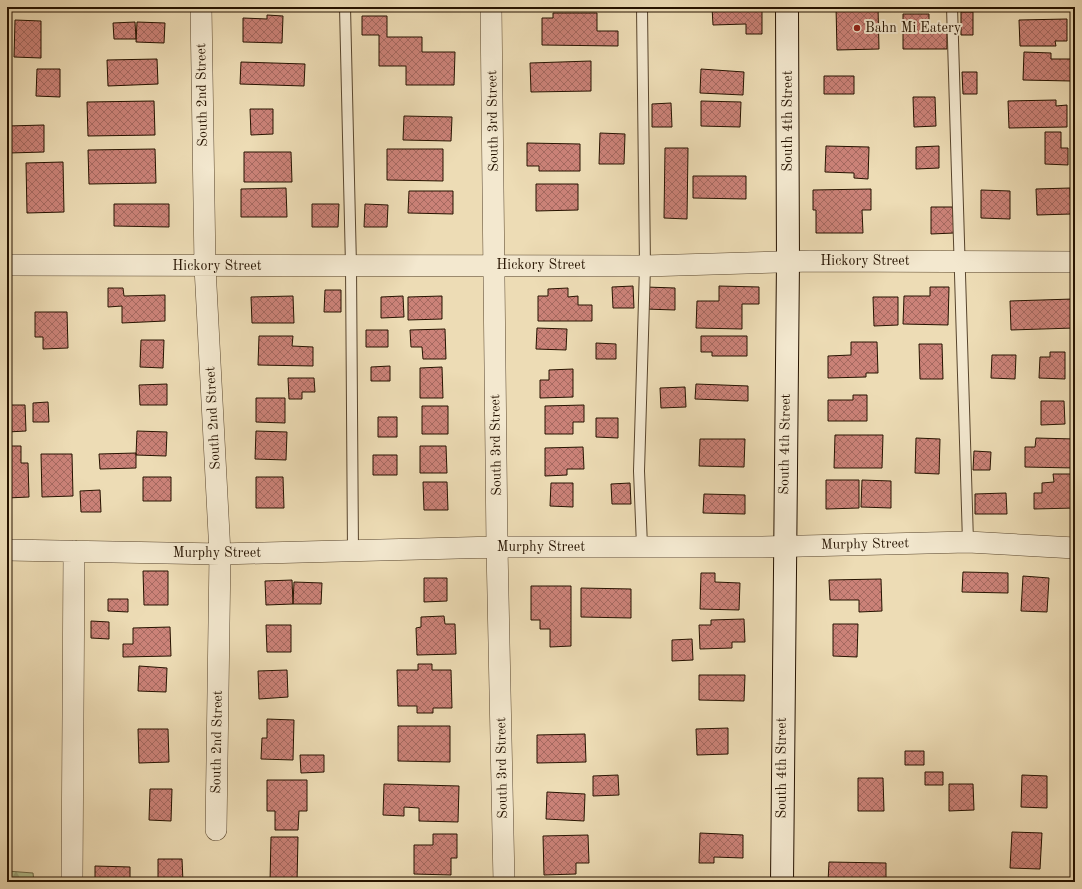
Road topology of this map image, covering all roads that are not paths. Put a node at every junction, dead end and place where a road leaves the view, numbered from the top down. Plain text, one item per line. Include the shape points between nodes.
1 (200, 7) edge
2 (345, 7) edge
3 (491, 7) edge
4 (642, 7) edge
5 (788, 7) edge
6 (952, 7) edge
7 (961, 260) junction
8 (788, 261) junction
9 (1075, 262) edge
10 (494, 264) junction
11 (7, 265) edge
12 (206, 266) junction
13 (351, 266) junction
14 (645, 266) junction
15 (968, 542) junction
16 (642, 546) junction
17 (784, 546) junction
18 (497, 547) junction
19 (1075, 548) edge
20 (7, 550) edge
21 (74, 551) junction
22 (353, 552) junction
23 (220, 554) junction
24 (216, 830) dead end
25 (72, 882) edge
26 (504, 882) edge
27 (782, 882) edge

1 - 12 street, South 2nd Street
2 - 13 lane
3 - 10 street, South 3rd Street
4 - 14 lane
5 - 8 main road, South 4th Street
6 - 7 lane
7 - 8 street, Hickory Street
7 - 9 street, Hickory Street
7 - 15 lane
8 - 14 street, Hickory Street
8 - 17 main road, South 4th Street
10 - 13 street, Hickory Street
10 - 14 street, Hickory Street
10 - 18 street, South 3rd Street
11 - 12 street, Hickory Street
12 - 13 street, Hickory Street
12 - 23 street, South 2nd Street
13 - 22 lane
14 - 16 lane via 639,471
15 - 17 street, Murphy Street
15 - 19 street, Murphy Street
16 - 17 street, Murphy Street
16 - 18 street, Murphy Street
17 - 27 main road, South 4th Street
18 - 22 street, Murphy Street
18 - 26 street, South 3rd Street
20 - 21 street, Murphy Street
21 - 23 street, Murphy Street
21 - 25 street
22 - 23 street, Murphy Street
23 - 24 street, South 2nd Street

